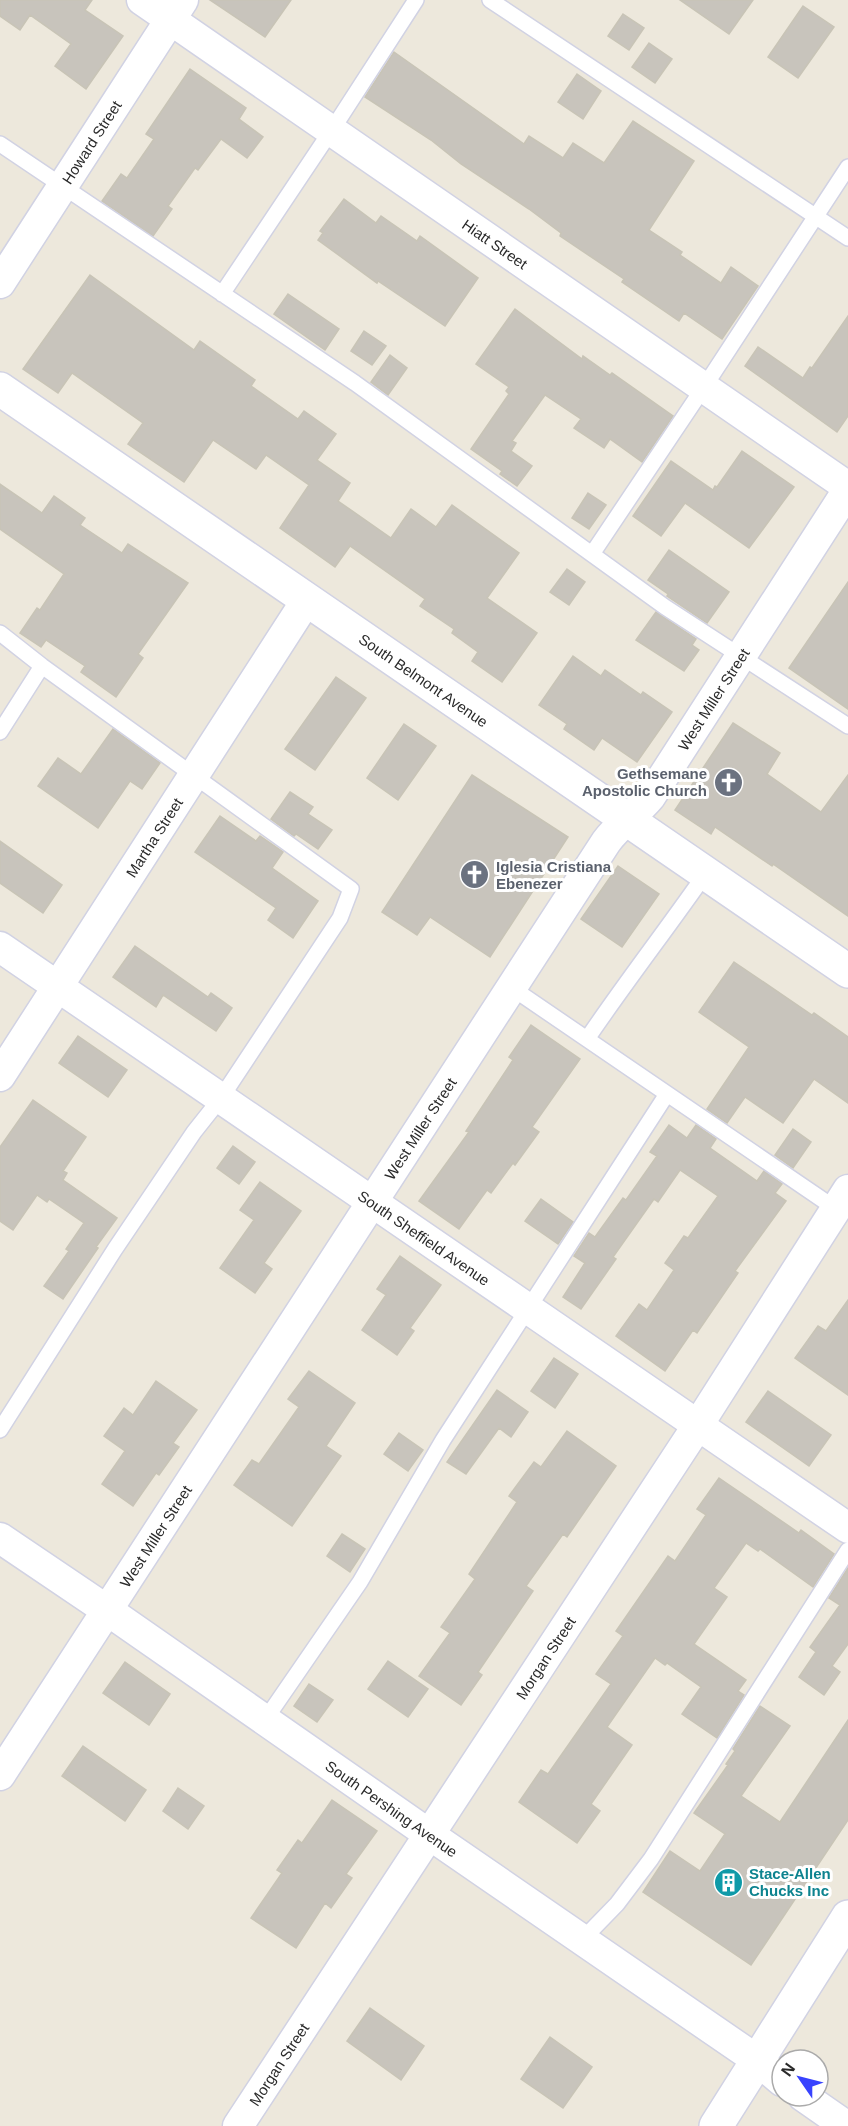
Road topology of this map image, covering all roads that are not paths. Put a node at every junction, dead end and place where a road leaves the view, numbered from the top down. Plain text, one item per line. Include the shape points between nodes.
1 (141, 0) edge
2 (416, 0) edge
3 (490, 0) edge
4 (177, 10) edge
5 (332, 131) junction
6 (0, 144) edge
7 (848, 167) edge
8 (63, 186) junction
9 (816, 216) junction
10 (848, 238) edge
11 (0, 283) edge
12 (222, 294) junction
13 (704, 387) junction
14 (0, 389) edge
15 (848, 488) edge
16 (592, 554) junction
17 (306, 601) junction
18 (0, 633) edge
19 (742, 655) junction
20 (42, 666) junction
21 (848, 726) edge
22 (0, 732) edge
23 (193, 775) junction
24 (627, 819) junction
25 (706, 873) junction
26 (0, 946) edge
27 (848, 971) edge
28 (58, 987) junction
29 (512, 988) junction
30 (587, 1039) junction
31 (0, 1076) edge
32 (667, 1094) junction
33 (221, 1098) junction
34 (373, 1202) junction
35 (844, 1206) edge
36 (529, 1309) junction
37 (698, 1425) junction
38 (0, 1430) edge
39 (848, 1528) edge
40 (0, 1538) edge
41 (848, 1550) edge
42 (107, 1610) junction
43 (265, 1720) junction
44 (0, 1775) edge
45 (430, 1835) junction
46 (848, 1917) edge
47 (582, 1940) junction
48 (757, 2060) junction
49 (770, 2071) edge
50 (820, 2108) edge
51 (238, 2126) edge
52 (716, 2126) edge
53 (846, 2126) edge

1 - 4 street, Hiatt Street
2 - 5 lane
3 - 9 lane
4 - 5 street, Hiatt Street
4 - 8 street, Howard Street
5 - 12 lane
5 - 13 street, Hiatt Street
6 - 8 lane
7 - 9 lane
8 - 11 street, Howard Street
8 - 12 lane
9 - 10 lane
9 - 13 lane
12 - 16 lane via 356,383
13 - 15 street, Hiatt Street
13 - 16 lane
14 - 17 main road, South Belmont Avenue
15 - 19 street, West Miller Street
16 - 19 lane via 665,607
17 - 23 street, Martha Street
17 - 24 main road, South Belmont Avenue
18 - 20 lane
19 - 21 lane
19 - 24 street, West Miller Street via 650,797
20 - 22 lane
20 - 23 lane
23 - 28 street, Martha Street
23 - 33 lane via 351,889 340,918
24 - 25 main road, South Belmont Avenue
24 - 29 street, West Miller Street via 614,830
25 - 27 main road, South Belmont Avenue
25 - 30 lane
26 - 28 street, South Sheffield Avenue
28 - 31 street, Martha Street
28 - 33 street, South Sheffield Avenue
29 - 30 lane
29 - 34 street, West Miller Street
30 - 32 lane
32 - 35 lane
32 - 36 lane
33 - 34 street, South Sheffield Avenue
33 - 38 lane via 115,1249
34 - 36 street, South Sheffield Avenue
34 - 42 street, West Miller Street
35 - 37 street, Morgan Street
36 - 37 street, South Sheffield Avenue
36 - 43 lane via 443,1440 360,1582
37 - 39 street, South Sheffield Avenue
37 - 45 street, Morgan Street
40 - 42 street, South Pershing Avenue
41 - 47 lane via 651,1859 617,1904
42 - 43 street, South Pershing Avenue
42 - 44 street, West Miller Street
43 - 45 street, South Pershing Avenue
45 - 47 street, South Pershing Avenue
45 - 51 street, Morgan Street
46 - 48 main road
47 - 48 street, South Pershing Avenue
48 - 49 street, South Pershing Avenue
48 - 52 main road
50 - 53 street

